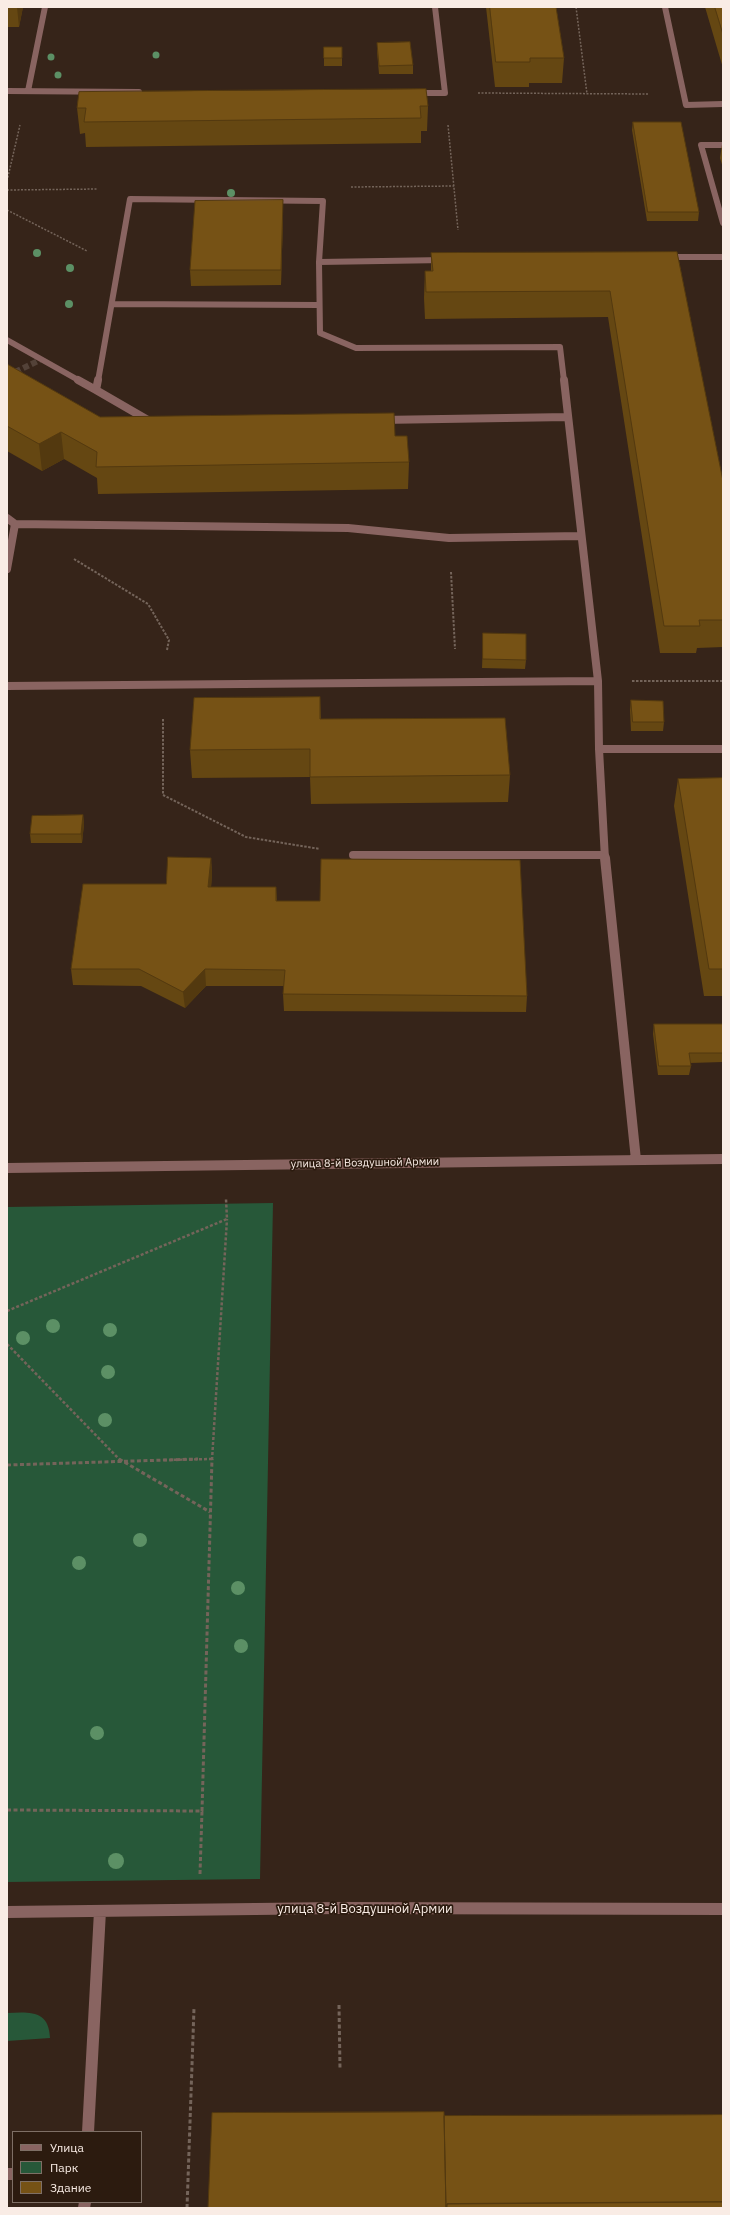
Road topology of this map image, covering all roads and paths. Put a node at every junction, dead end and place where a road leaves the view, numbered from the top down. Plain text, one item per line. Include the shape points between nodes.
1 (45, 7) edge
2 (435, 7) edge
3 (576, 7) edge
4 (665, 7) edge
5 (7, 91) edge
6 (28, 91) junction
7 (146, 92) edge
8 (406, 93) edge
9 (445, 93) junction
10 (587, 94) junction
11 (684, 94) junction
12 (723, 104) edge
13 (723, 145) edge
14 (7, 181) edge
15 (7, 210) edge
16 (723, 223) edge
17 (723, 257) edge
18 (660, 258) edge
19 (461, 260) joint
20 (319, 262) junction
21 (118, 267) junction
22 (112, 304) junction
23 (320, 304) junction
24 (7, 340) edge
25 (96, 390) junction
26 (568, 417) junction
27 (368, 420) edge
28 (161, 424) edge
29 (7, 518) edge
30 (15, 524) junction
31 (581, 536) junction
32 (449, 538) junction
33 (68, 556) dead end
34 (7, 568) edge
35 (598, 681) junction
36 (723, 681) edge
37 (456, 682) junction
38 (163, 684) junction
39 (7, 686) edge
40 (599, 749) junction
41 (723, 749) edge
42 (353, 855) joint
43 (605, 856) junction
44 (723, 1159) edge
45 (636, 1160) junction
46 (225, 1165) junction
47 (7, 1168) edge
48 (227, 1219) junction
49 (7, 1311) edge
50 (7, 1344) edge
51 (212, 1459) junction
52 (122, 1462) junction
53 (7, 1465) edge
54 (210, 1512) junction
55 (7, 1810) edge
56 (202, 1811) junction
57 (723, 1909) edge
58 (199, 1910) junction
59 (100, 1911) junction
60 (7, 1912) edge
61 (339, 2005) dead end
62 (194, 2008) dead end
63 (340, 2069) dead end
64 (88, 2131) edge
65 (187, 2208) edge

1 - 6 street
2 - 9 street
3 - 10 path
4 - 11 street
5 - 6 street
6 - 7 street
6 - 14 path
8 - 9 street
9 - 10 path
9 - 19 path
10 - 11 path
11 - 12 street via 686,104
13 - 16 street via 701,145
15 - 21 path
17 - 18 street
19 - 20 street
20 - 21 street via 323,200 130,199
20 - 23 street
21 - 22 street
22 - 23 street
22 - 25 street
23 - 26 street via 320,333 356,348 560,347
24 - 25 street
25 - 28 street via 153,424
26 - 27 street
26 - 31 street
29 - 30 street
30 - 32 street via 348,528
30 - 34 street
31 - 32 street
31 - 35 street
32 - 37 path
33 - 38 path via 148,604 169,640
35 - 36 path
35 - 37 street
35 - 40 street
37 - 38 street
38 - 39 street
38 - 42 path via 163,795 246,837
40 - 41 street
40 - 43 street
42 - 43 street
43 - 45 street
44 - 45 street, улица 8-й Воздушной Армии
45 - 46 street, улица 8-й Воздушной Армии
46 - 47 street, улица 8-й Воздушной Армии
46 - 48 path
48 - 49 path
48 - 51 path
50 - 52 path
51 - 52 path
51 - 54 path
52 - 53 path
52 - 54 path
54 - 56 path
55 - 56 path
56 - 58 path
57 - 58 street, улица 8-й Воздушной Армии
58 - 59 street, улица 8-й Воздушной Армии
59 - 60 street, улица 8-й Воздушной Армии
59 - 64 street
61 - 63 path
62 - 65 path

